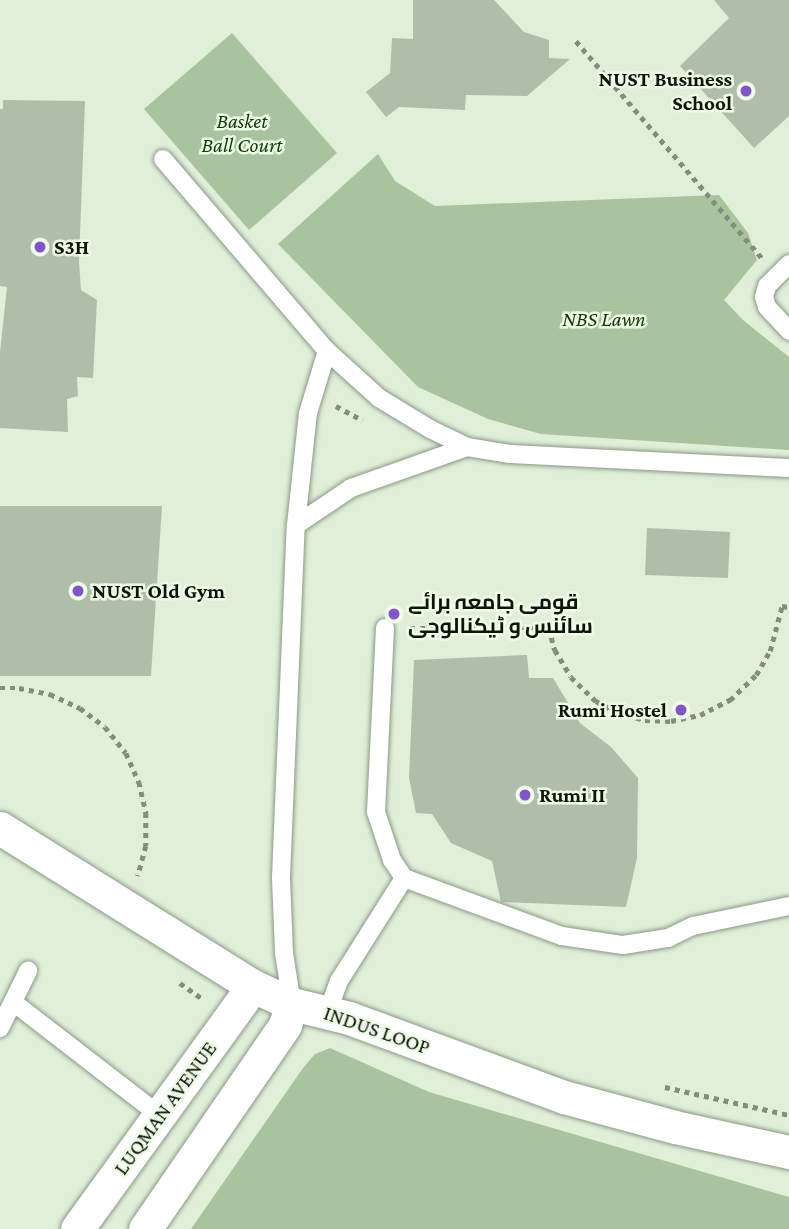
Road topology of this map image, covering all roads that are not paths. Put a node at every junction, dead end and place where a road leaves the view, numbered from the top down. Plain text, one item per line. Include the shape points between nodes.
1 (163, 159) dead end
2 (783, 270) edge
3 (789, 331) edge
4 (327, 351) junction
5 (467, 447) junction
6 (789, 468) edge
7 (296, 525) junction
8 (384, 628) road end
9 (0, 828) edge
10 (404, 878) junction
11 (789, 906) edge
12 (28, 971) dead end
13 (253, 986) junction
14 (13, 1002) junction
15 (292, 1004) junction
16 (328, 1012) junction
17 (0, 1028) edge
18 (159, 1115) junction
19 (789, 1152) edge
20 (76, 1229) edge
21 (145, 1229) edge

1 - 4 lane
2 - 3 lane via 767,286 766,307
4 - 5 lane via 379,398
4 - 7 lane via 308,413
5 - 6 lane via 510,454
5 - 7 lane via 351,488
7 - 15 lane via 281,877 284,953
8 - 10 lane via 376,812 392,860
9 - 13 street, INDUS LOOP
10 - 11 lane via 562,936 623,945 668,938 743,913
10 - 16 lane via 340,981
12 - 14 lane
13 - 15 street, INDUS LOOP
13 - 18 street, LUQMAN AVENUE
14 - 17 lane
14 - 18 lane
15 - 16 street, INDUS LOOP
15 - 21 street via 285,1025
16 - 19 street, INDUS LOOP via 564,1097
18 - 20 street, LUQMAN AVENUE

